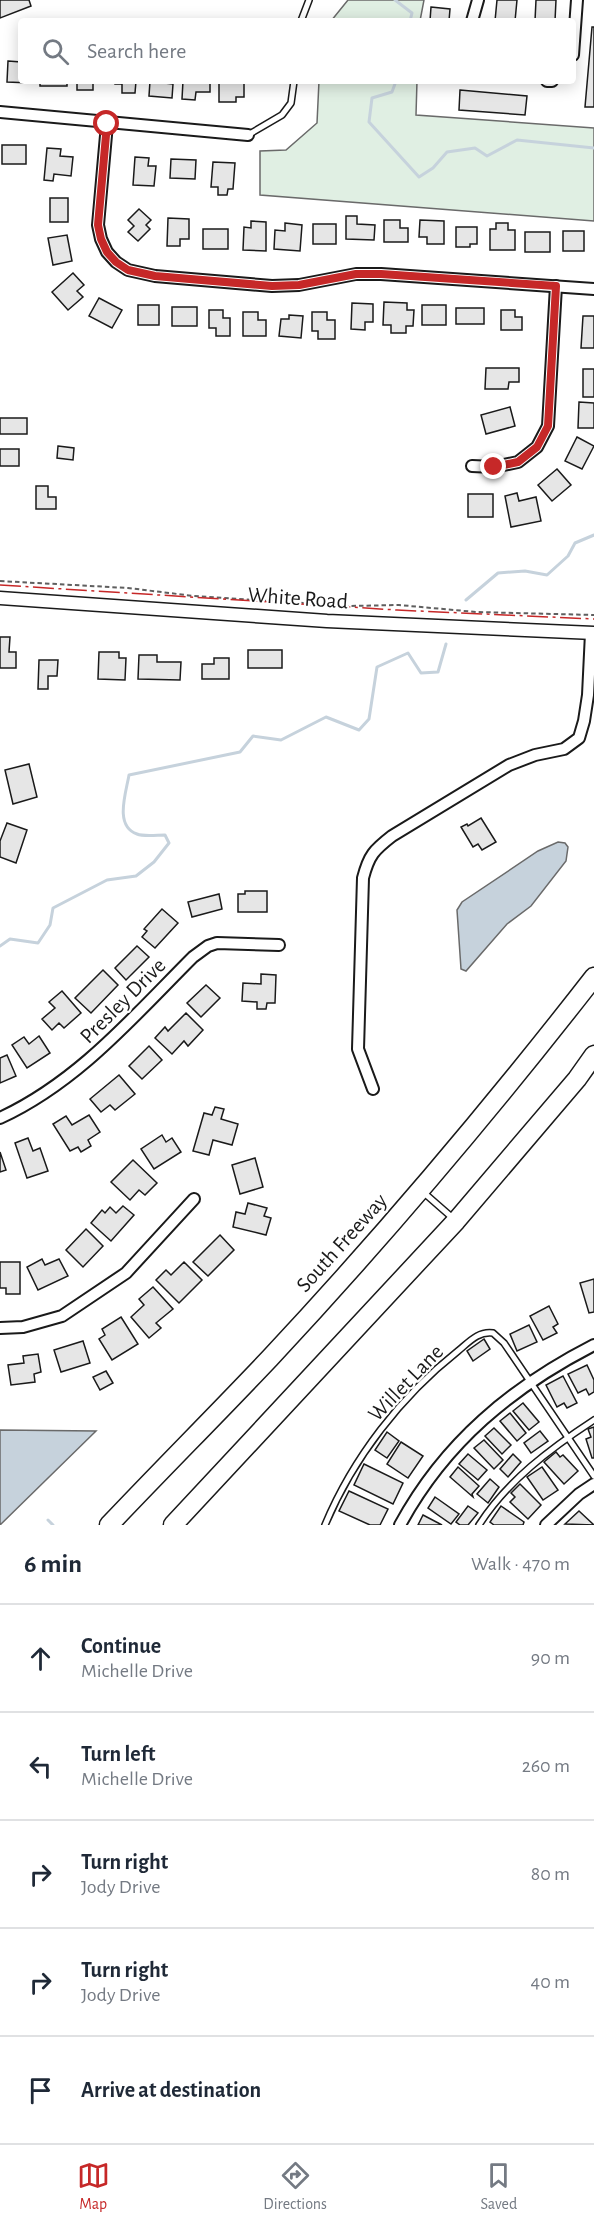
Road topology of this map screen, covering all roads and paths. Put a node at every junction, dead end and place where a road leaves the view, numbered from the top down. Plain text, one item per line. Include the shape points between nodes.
1 (309, 0) edge
2 (478, 0) edge
3 (577, 0) edge
4 (302, 18) edge
5 (473, 18) edge
6 (576, 18) edge
7 (294, 84) edge
8 (0, 112) edge
9 (107, 124) junction
10 (248, 135) joint
11 (556, 286) junction
12 (594, 289) edge
13 (472, 466) dead end
14 (0, 582) edge
15 (0, 598) edge
16 (594, 615) edge
17 (593, 633) edge
18 (279, 945) dead end
19 (594, 977) edge
20 (594, 1055) edge
21 (373, 1089) dead end
22 (0, 1118) edge
23 (420, 1190) junction
24 (194, 1198) dead end
25 (456, 1221) junction
26 (0, 1328) edge
27 (594, 1345) edge
28 (530, 1382) junction
29 (594, 1420) edge
30 (568, 1438) junction
31 (594, 1476) edge
32 (594, 1484) edge
33 (108, 1525) edge
34 (173, 1525) edge
35 (325, 1525) edge
36 (400, 1525) edge
37 (479, 1525) edge
38 (546, 1525) edge

1 - 4 lane
2 - 5 street
3 - 6 street
7 - 10 lane via 291,103 282,115
8 - 9 street
9 - 10 street
9 - 11 street via 98,225 107,252 128,270 272,286 356,274
11 - 12 street
11 - 13 street via 548,426 537,447 518,462
14 - 16 path via 348,606
15 - 17 street, White Road via 327,621
17 - 21 street via 585,721 579,738 564,749 509,765 392,836 368,859 363,878 358,1049
18 - 22 street, Presley Drive via 226,942 208,946 78,1071
19 - 23 highway, South Freeway
20 - 25 highway
23 - 25 lane
23 - 33 highway, South Freeway via 271,1357
24 - 26 street via 126,1272 62,1316 23,1327
25 - 34 highway
27 - 28 street
28 - 30 lane
28 - 35 lane, Willet Lane via 499,1336 487,1332 476,1336 442,1364 386,1423 343,1487
28 - 36 street via 503,1401 451,1451
29 - 30 lane
30 - 31 lane
30 - 37 lane via 522,1475
32 - 38 street

